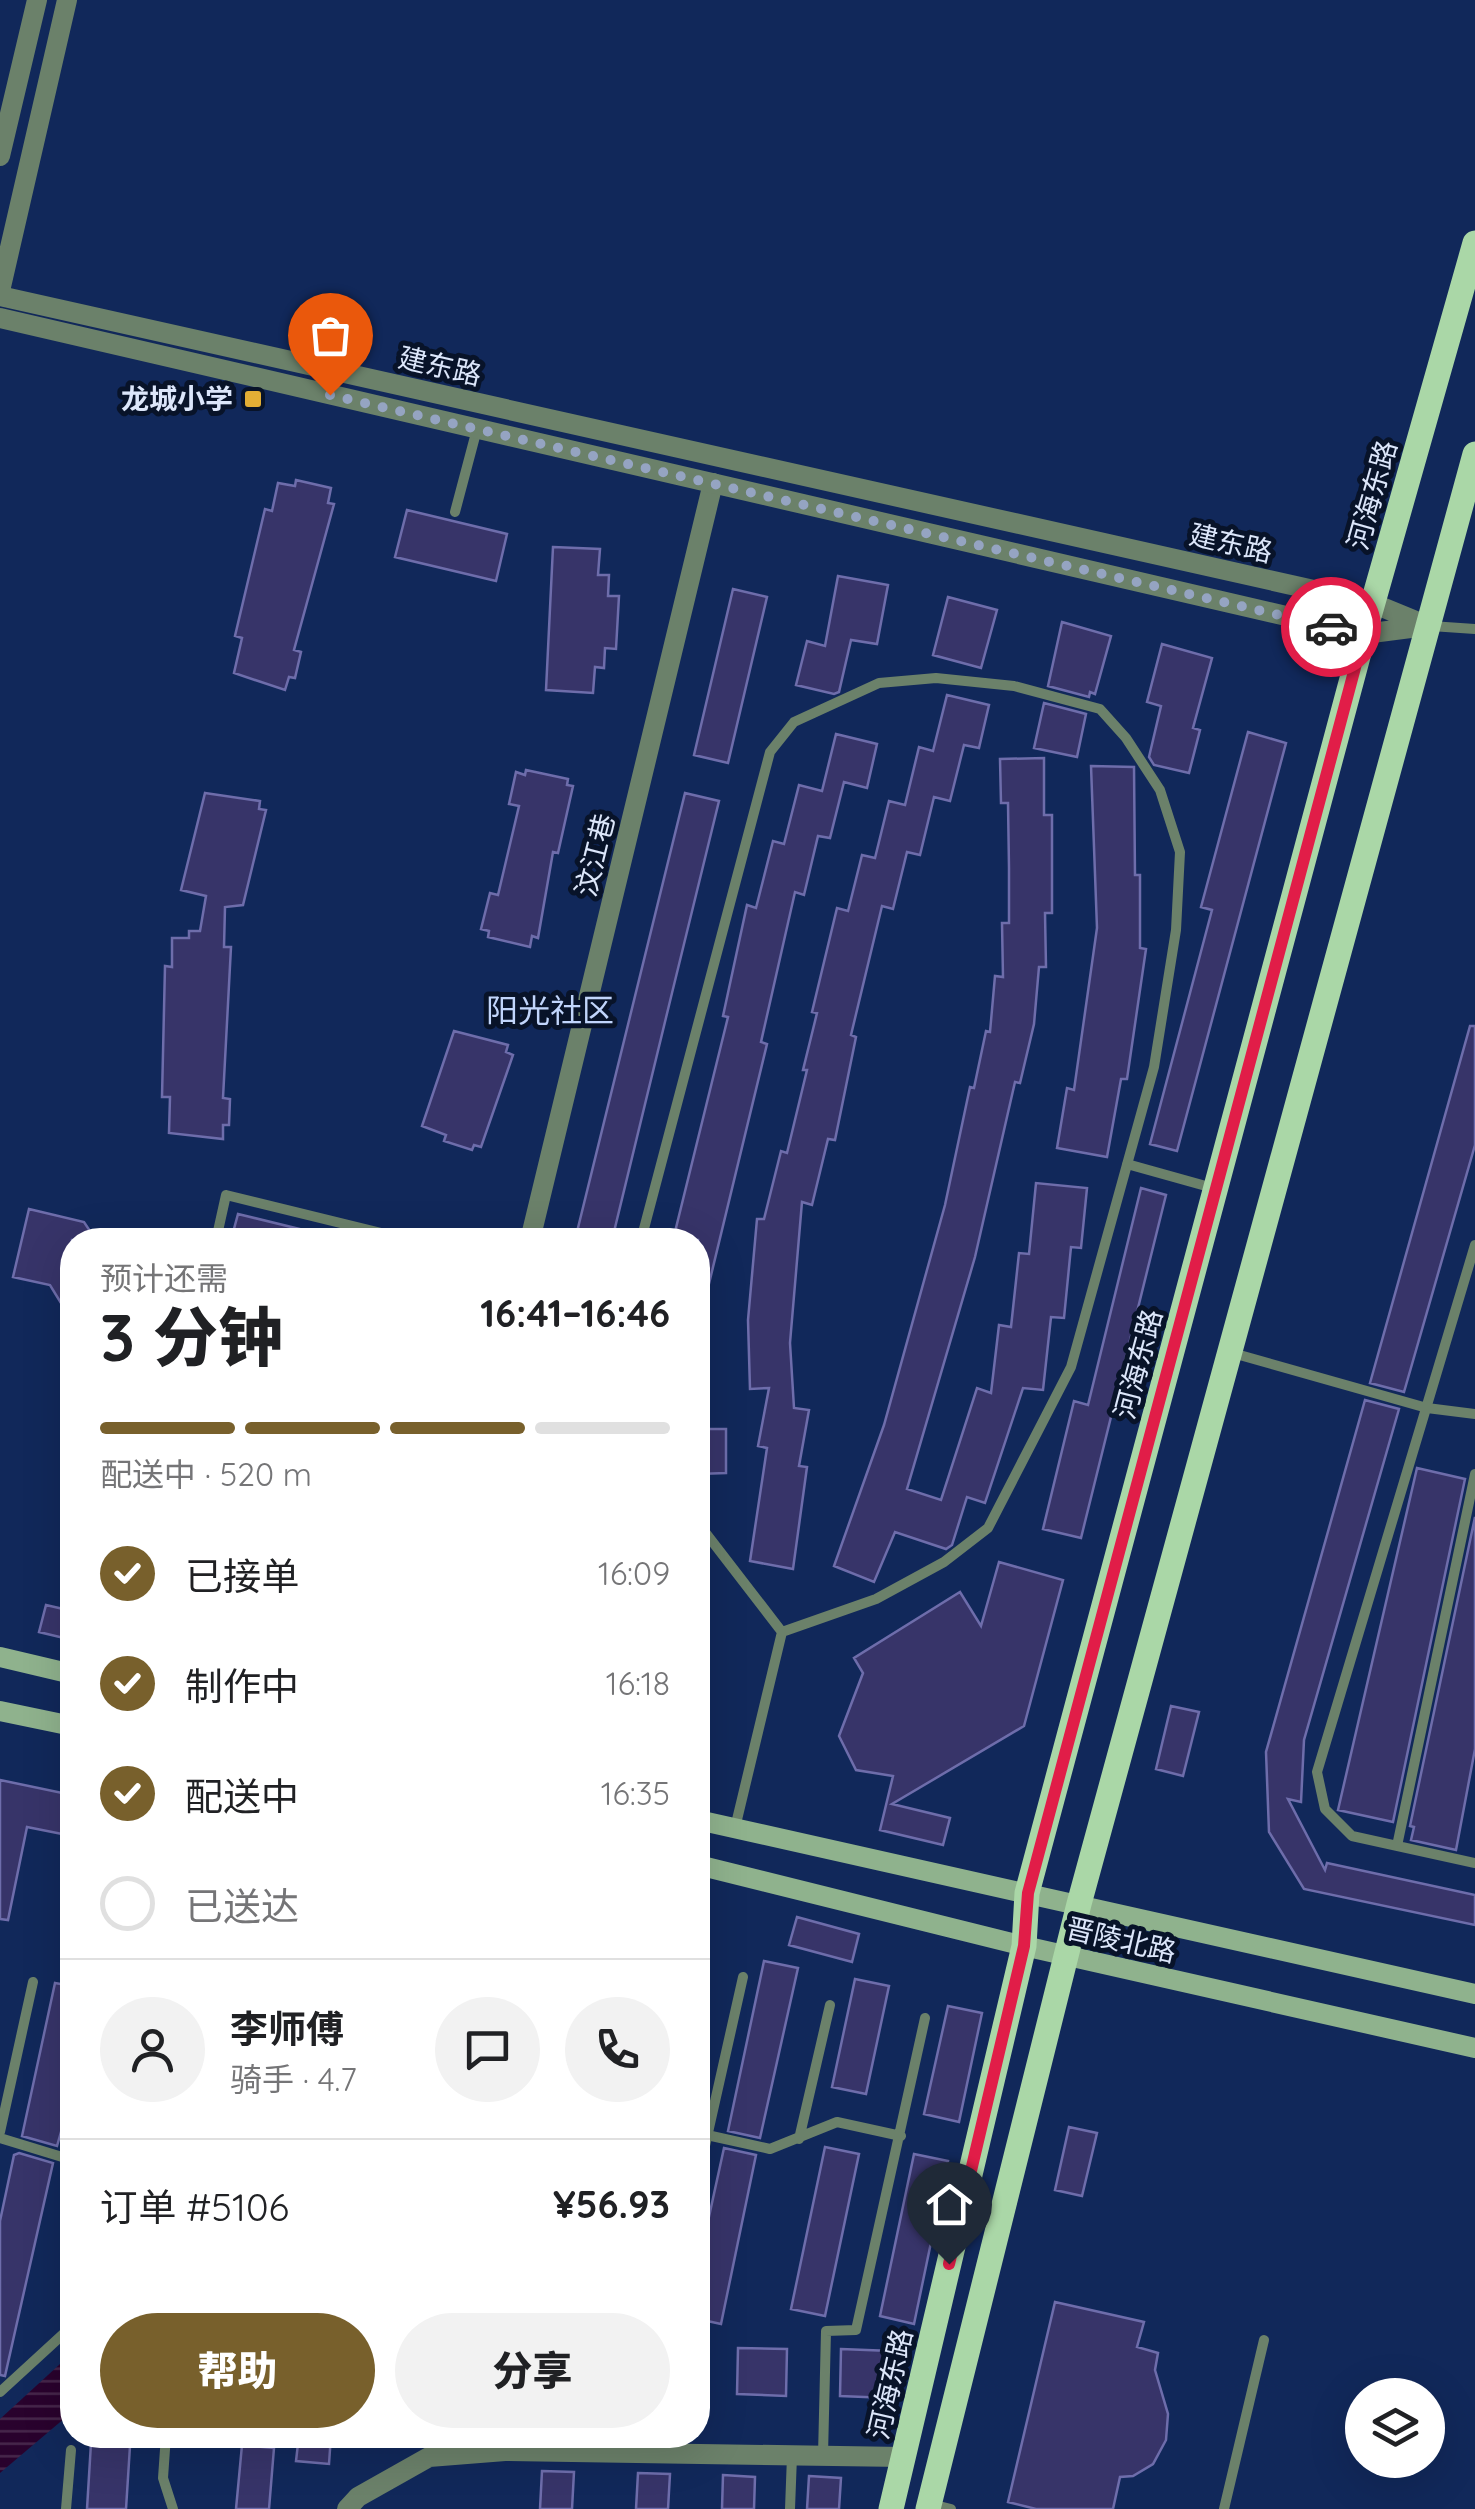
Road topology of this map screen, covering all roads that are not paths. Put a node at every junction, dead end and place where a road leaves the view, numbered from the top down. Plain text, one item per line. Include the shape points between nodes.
1 (37, 0) edge
2 (67, 0) edge
3 (0, 156) edge
4 (1475, 242) edge
5 (0, 294) edge
6 (0, 318) edge
7 (477, 429) junction
8 (1475, 454) edge
9 (714, 484) junction
10 (455, 512) dead end
11 (1372, 604) junction
12 (1428, 626) junction
13 (1475, 629) edge
14 (1364, 634) junction
15 (1127, 1164) junction
16 (1216, 1188) junction
17 (219, 1228) edge
18 (361, 1228) edge
19 (533, 1228) edge
20 (645, 1228) edge
21 (1475, 1246) edge
22 (1229, 1352) junction
23 (1427, 1408) junction
24 (1475, 1414) edge
25 (1475, 1474) edge
26 (710, 1539) edge
27 (782, 1632) junction
28 (0, 1657) edge
29 (60, 1671) edge
30 (0, 1711) edge
31 (60, 1724) edge
32 (710, 1823) edge
33 (735, 1828) junction
34 (1397, 1846) junction
35 (1475, 1848) edge
36 (1474, 1863) edge
37 (710, 1868) edge
38 (1028, 1893) junction
39 (1079, 1904) junction
40 (1024, 1946) junction
41 (1067, 1956) junction
42 (743, 1977) dead end
43 (33, 1982) dead end
44 (1475, 1994) edge
45 (830, 2004) dead end
46 (925, 2018) dead end
47 (1475, 2048) edge
48 (710, 2122) edge
49 (0, 2135) edge
50 (710, 2136) edge
51 (901, 2136) junction
52 (799, 2139) junction
53 (60, 2156) edge
54 (60, 2337) edge
55 (1264, 2340) dead end
56 (0, 2392) edge
57 (165, 2448) edge
58 (570, 2448) edge
59 (689, 2448) edge
60 (71, 2450) dead end
61 (792, 2456) junction
62 (823, 2456) junction
63 (903, 2457) junction
64 (936, 2507) edge
65 (66, 2509) edge
66 (173, 2509) edge
67 (347, 2509) edge
68 (790, 2509) edge
69 (892, 2509) edge
70 (1224, 2509) edge

1 - 3 street
2 - 5 street
4 - 11 main road, 河海东路
5 - 11 street, 建东路
6 - 7 street, 建东路
7 - 9 street, 建东路
7 - 10 lane
8 - 12 main road
9 - 14 street, 建东路
9 - 19 street, 汶江巷
11 - 12 street, 建东路
11 - 14 main road, 河海东路
12 - 13 lane
12 - 14 street, 建东路
12 - 22 main road
14 - 16 main road, 河海东路
15 - 16 lane
15 - 20 lane via 1154,1067 1176,930 1180,852 1160,790 1100,709 1014,686 936,678 880,684 794,722 770,752
15 - 27 lane via 1071,1367 988,1528 876,1600
16 - 38 main road, 河海东路
17 - 18 lane via 226,1195
21 - 23 lane
22 - 23 lane
22 - 39 main road
23 - 24 lane
23 - 34 lane via 1317,1772 1325,1810 1352,1836
25 - 34 lane
26 - 27 lane
27 - 33 lane
28 - 29 main road
30 - 31 main road
32 - 33 main road, 晋陵北路
33 - 38 main road, 晋陵北路
34 - 36 lane
35 - 36 lane
37 - 40 main road, 晋陵北路
38 - 39 main road, 晋陵北路
38 - 40 main road, 河海东路
39 - 41 main road
39 - 44 main road, 晋陵北路
40 - 41 main road, 晋陵北路
40 - 63 main road, 河海东路
41 - 47 main road, 晋陵北路
41 - 64 main road
42 - 48 lane
43 - 49 lane
45 - 52 lane
46 - 51 lane
49 - 53 lane
50 - 52 lane via 770,2149
51 - 52 lane via 836,2122
51 - 62 lane via 856,2330 826,2331
54 - 56 lane
55 - 70 lane
57 - 66 lane via 162,2478
58 - 67 street via 429,2458
59 - 61 street
60 - 65 lane
61 - 62 street
61 - 68 lane
62 - 63 street
63 - 69 main road, 河海东路

